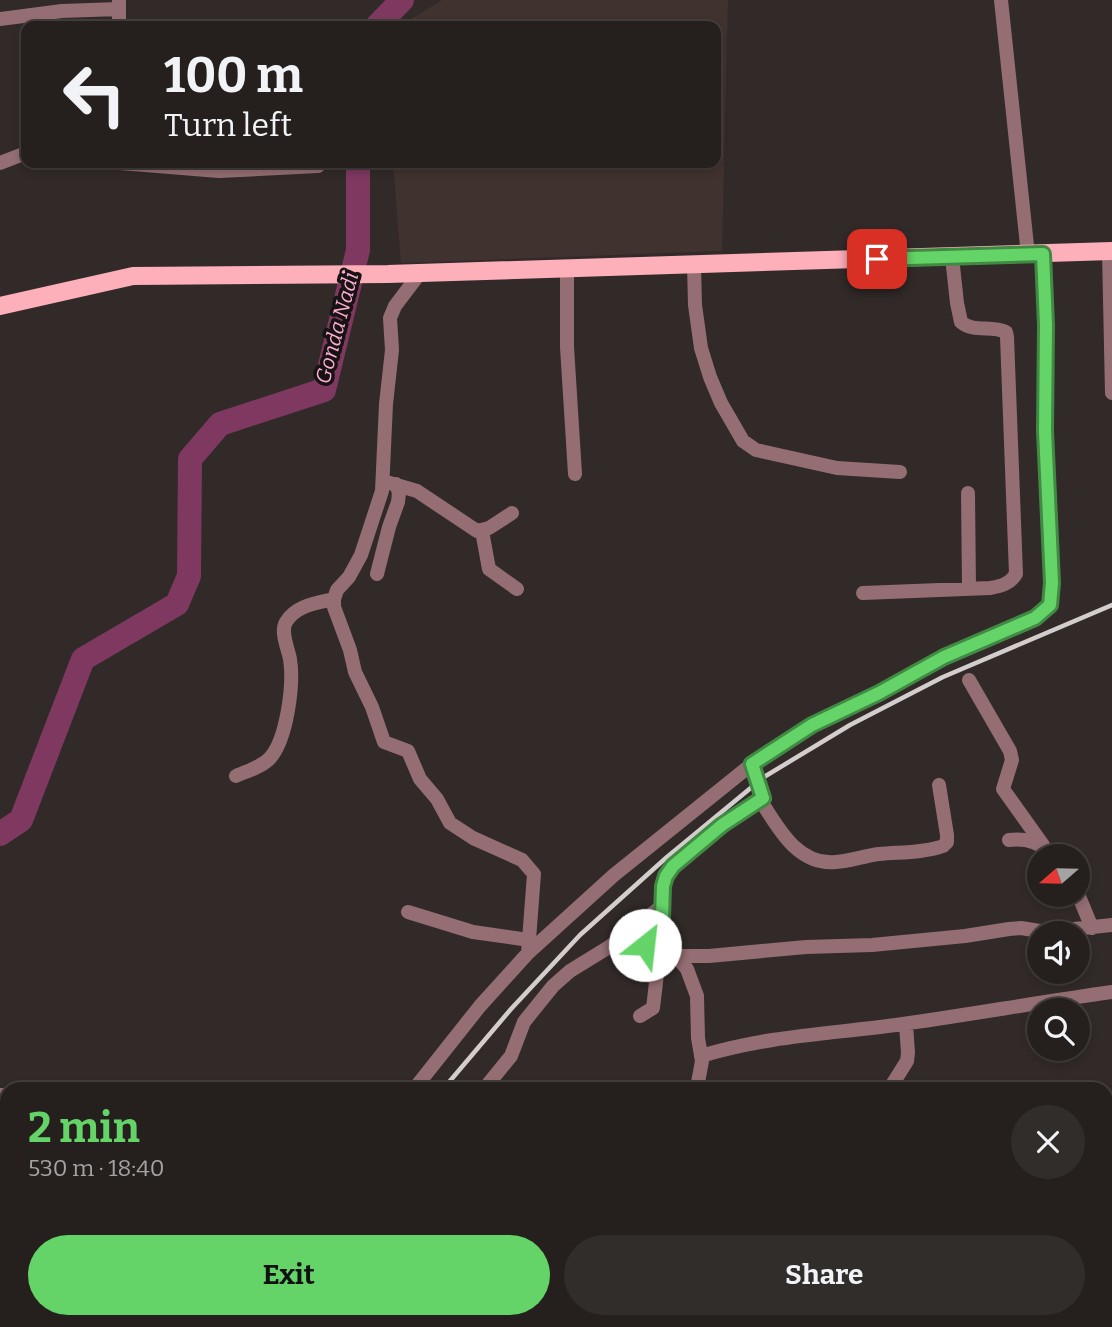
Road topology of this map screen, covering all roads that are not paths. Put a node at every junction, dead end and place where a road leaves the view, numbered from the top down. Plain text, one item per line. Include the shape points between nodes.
1 (1001, 0) edge
2 (119, 4) edge
3 (0, 19) edge
4 (21, 155) edge
5 (0, 163) edge
6 (191, 168) edge
7 (268, 168) edge
8 (1110, 251) edge
9 (1036, 254) junction
10 (952, 257) junction
11 (694, 265) junction
12 (567, 269) junction
13 (420, 273) junction
14 (0, 306) edge
15 (1112, 393) edge
16 (900, 472) dead end
17 (575, 474) dead end
18 (389, 483) junction
19 (968, 493) dead end
20 (512, 513) dead end
21 (482, 531) junction
22 (377, 573) dead end
23 (969, 588) junction
24 (517, 589) dead end
25 (863, 593) dead end
26 (334, 600) junction
27 (969, 680) dead end
28 (752, 764) junction
29 (236, 776) dead end
30 (939, 785) dead end
31 (761, 801) junction
32 (1009, 841) dead end
33 (1041, 844) edge
34 (1042, 844) edge
35 (1083, 907) edge
36 (408, 912) dead end
37 (662, 912) junction
38 (1112, 925) edge
39 (1092, 928) junction
40 (529, 946) junction
41 (678, 956) junction
42 (1112, 992) edge
43 (640, 1016) dead end
44 (906, 1024) junction
45 (701, 1055) junction
46 (420, 1082) edge
47 (490, 1082) edge
48 (699, 1082) edge
49 (894, 1082) edge

1 - 9 street
2 - 3 street
4 - 5 street
6 - 7 street
8 - 9 main road
8 - 15 street
9 - 10 main road
9 - 28 street via 1046,325 1050,605 1035,618 944,657 812,725
10 - 11 main road
10 - 23 street via 961,322 971,328 1006,332 1008,351 1016,575 1003,585
11 - 12 main road
11 - 16 street via 701,348 721,403 743,441 756,450 837,468
12 - 13 main road
12 - 17 street
13 - 14 main road via 133,276
13 - 18 street via 390,318
18 - 21 street via 417,491
18 - 22 street via 398,492 398,502
18 - 26 street via 361,555
19 - 23 street
20 - 21 street
21 - 24 street via 489,569
23 - 25 street
26 - 29 street via 302,607 287,621 290,686 281,738 264,764
26 - 40 street via 355,672 384,742 411,754 420,779 450,823 522,860 534,874
27 - 34 street via 1010,751 1005,794
28 - 31 street
28 - 40 street
30 - 31 street via 947,835 943,846 827,863 790,845
31 - 37 street via 722,825 673,866 663,886
32 - 33 street
35 - 39 street
36 - 40 street
37 - 41 street via 668,945
37 - 43 street via 645,945 657,974 653,1008
37 - 47 street via 554,986 524,1022 511,1056
38 - 39 street
39 - 41 street via 1046,932 1021,928 872,945
40 - 46 street
41 - 45 street via 697,996
42 - 44 street
44 - 45 street via 740,1044
44 - 49 street via 907,1060
45 - 48 street

